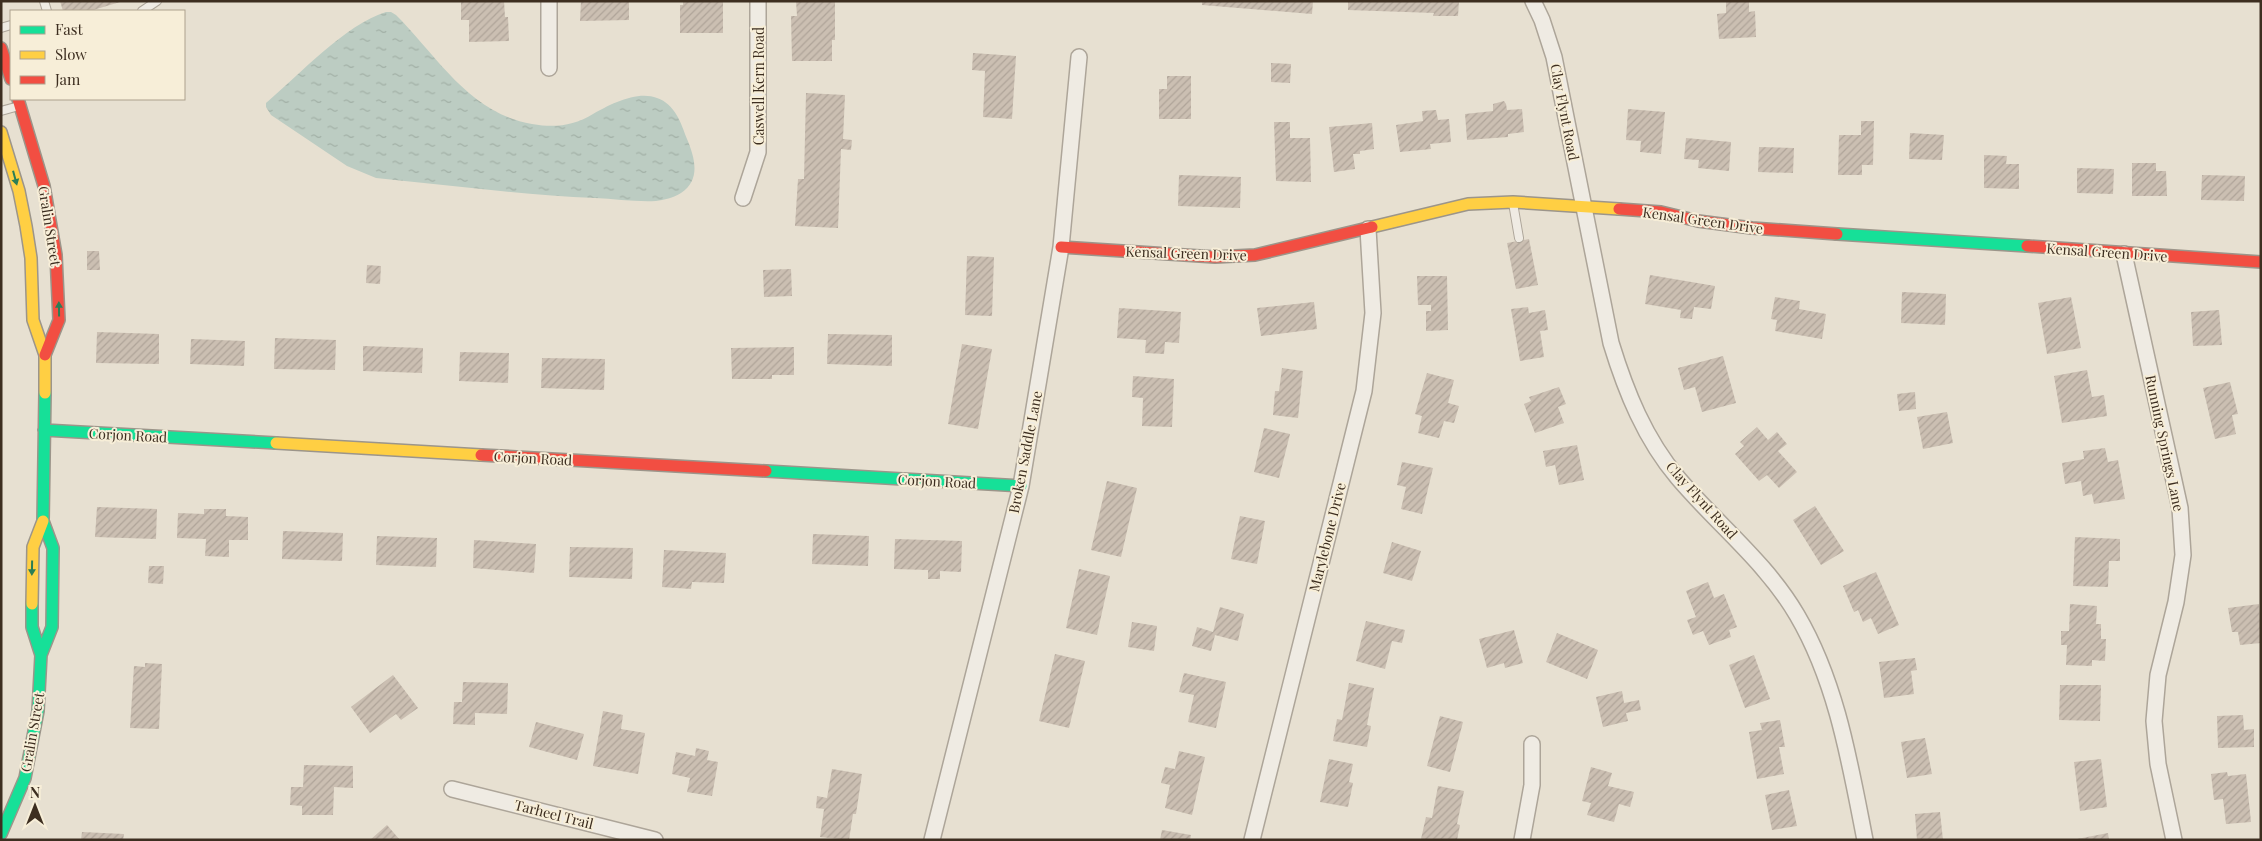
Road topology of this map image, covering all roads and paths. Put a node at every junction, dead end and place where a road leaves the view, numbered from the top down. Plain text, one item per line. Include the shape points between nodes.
1 (157, 1) edge
2 (549, 1) edge
3 (758, 1) edge
4 (1533, 1) edge
5 (144, 10) edge
6 (1, 48) edge
7 (1079, 56) dead end
8 (549, 68) dead end
9 (10, 76) edge
10 (19, 102) edge
11 (1, 111) edge
12 (1, 132) edge
13 (743, 198) dead end
14 (1513, 202) junction
15 (1584, 207) junction
16 (1368, 229) junction
17 (1519, 238) dead end
18 (1061, 247) junction
19 (2124, 254) junction
20 (2261, 262) edge
21 (45, 355) junction
22 (44, 430) junction
23 (1021, 486) junction
24 (43, 521) junction
25 (41, 655) junction
26 (1532, 744) dead end
27 (452, 789) dead end
28 (1, 834) edge
29 (613, 835) edge
30 (655, 840) edge
31 (932, 840) edge
32 (1252, 840) edge
33 (1522, 840) edge
34 (1865, 840) edge
35 (2174, 840) edge

1 - 5 lane
2 - 8 street
3 - 13 street, Caswell Kern Road via 758,152
4 - 15 street, Clay Flynt Road via 1554,57
6 - 9 street
7 - 18 street, Broken Saddle Lane
10 - 11 lane
21 -> 10 street, Gralin Street via 59,320 56,255 44,186
12 -> 21 street, Gralin Street via 26,226 31,258 33,320
14 - 15 street, Kensal Green Drive
14 - 16 street, Kensal Green Drive via 1468,204
14 - 17 lane
15 - 19 street, Kensal Green Drive via 1661,212 1752,228
15 - 34 street, Clay Flynt Road via 1611,343 1623,382 1652,443 1677,477 1747,549 1797,615 1831,691
16 - 18 street, Kensal Green Drive via 1255,255 1215,257
16 - 32 street, Marylebone Drive via 1374,313 1364,391
18 - 23 street, Broken Saddle Lane
19 - 20 street, Kensal Green Drive
19 - 35 street, Running Springs Lane via 2180,508 2182,555 2176,602 2158,675 2154,721 2158,764
21 - 22 street, Gralin Street
22 - 23 street, Corjon Road
22 - 24 street, Gralin Street
23 - 31 street, Broken Saddle Lane
24 -> 25 street, Gralin Street via 33,547 32,627
24 - 25 street, Gralin Street via 53,548 52,627
25 - 28 street, Gralin Street via 38,711 32,746 24,778
26 - 33 street via 1532,785
27 - 29 street, Tarheel Trail
29 - 30 street, Tarheel Trail

